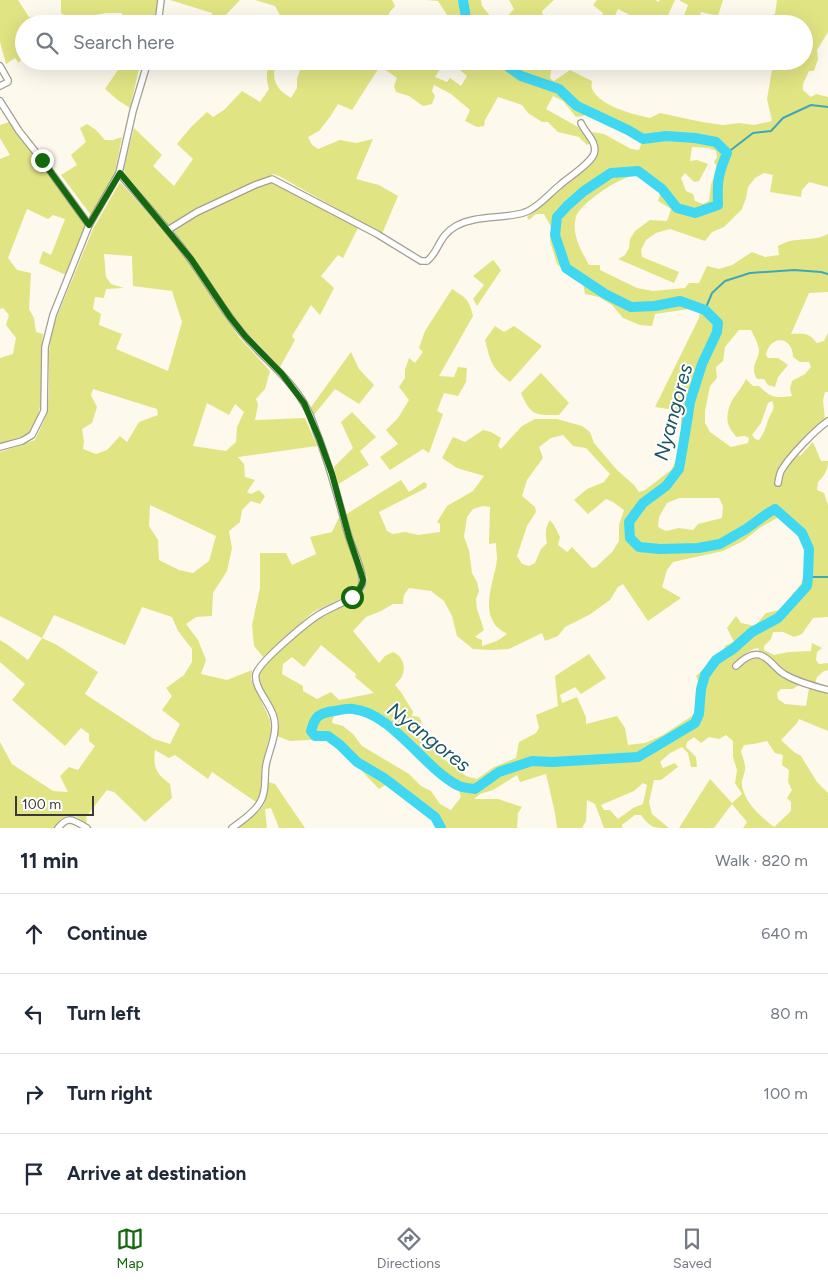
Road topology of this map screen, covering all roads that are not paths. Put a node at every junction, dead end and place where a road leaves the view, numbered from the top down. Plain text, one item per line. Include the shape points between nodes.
1 (161, 0) edge
2 (159, 15) edge
3 (0, 66) edge
4 (145, 70) edge
5 (0, 86) edge
6 (0, 101) edge
7 (581, 124) dead end
8 (120, 173) junction
9 (89, 225) junction
10 (168, 230) junction
11 (828, 421) edge
12 (0, 447) edge
13 (778, 483) dead end
14 (736, 666) dead end
15 (828, 690) edge
16 (58, 828) edge
17 (87, 828) edge
18 (232, 828) edge

1 - 2 street
3 - 5 street via 8,80
4 - 8 street
6 - 9 street
7 - 10 street via 594,149 594,154 582,167 530,210 455,226 427,261 421,261 274,179 197,212
8 - 9 street
8 - 10 street
9 - 12 street via 48,330 44,411 32,435
10 - 18 street via 245,336 282,374 304,403 332,474 363,580 352,597 310,621 256,672 258,687 274,718 274,732 262,799
11 - 13 street via 787,462
14 - 15 street via 742,659 758,654 785,675
16 - 17 street via 71,819

